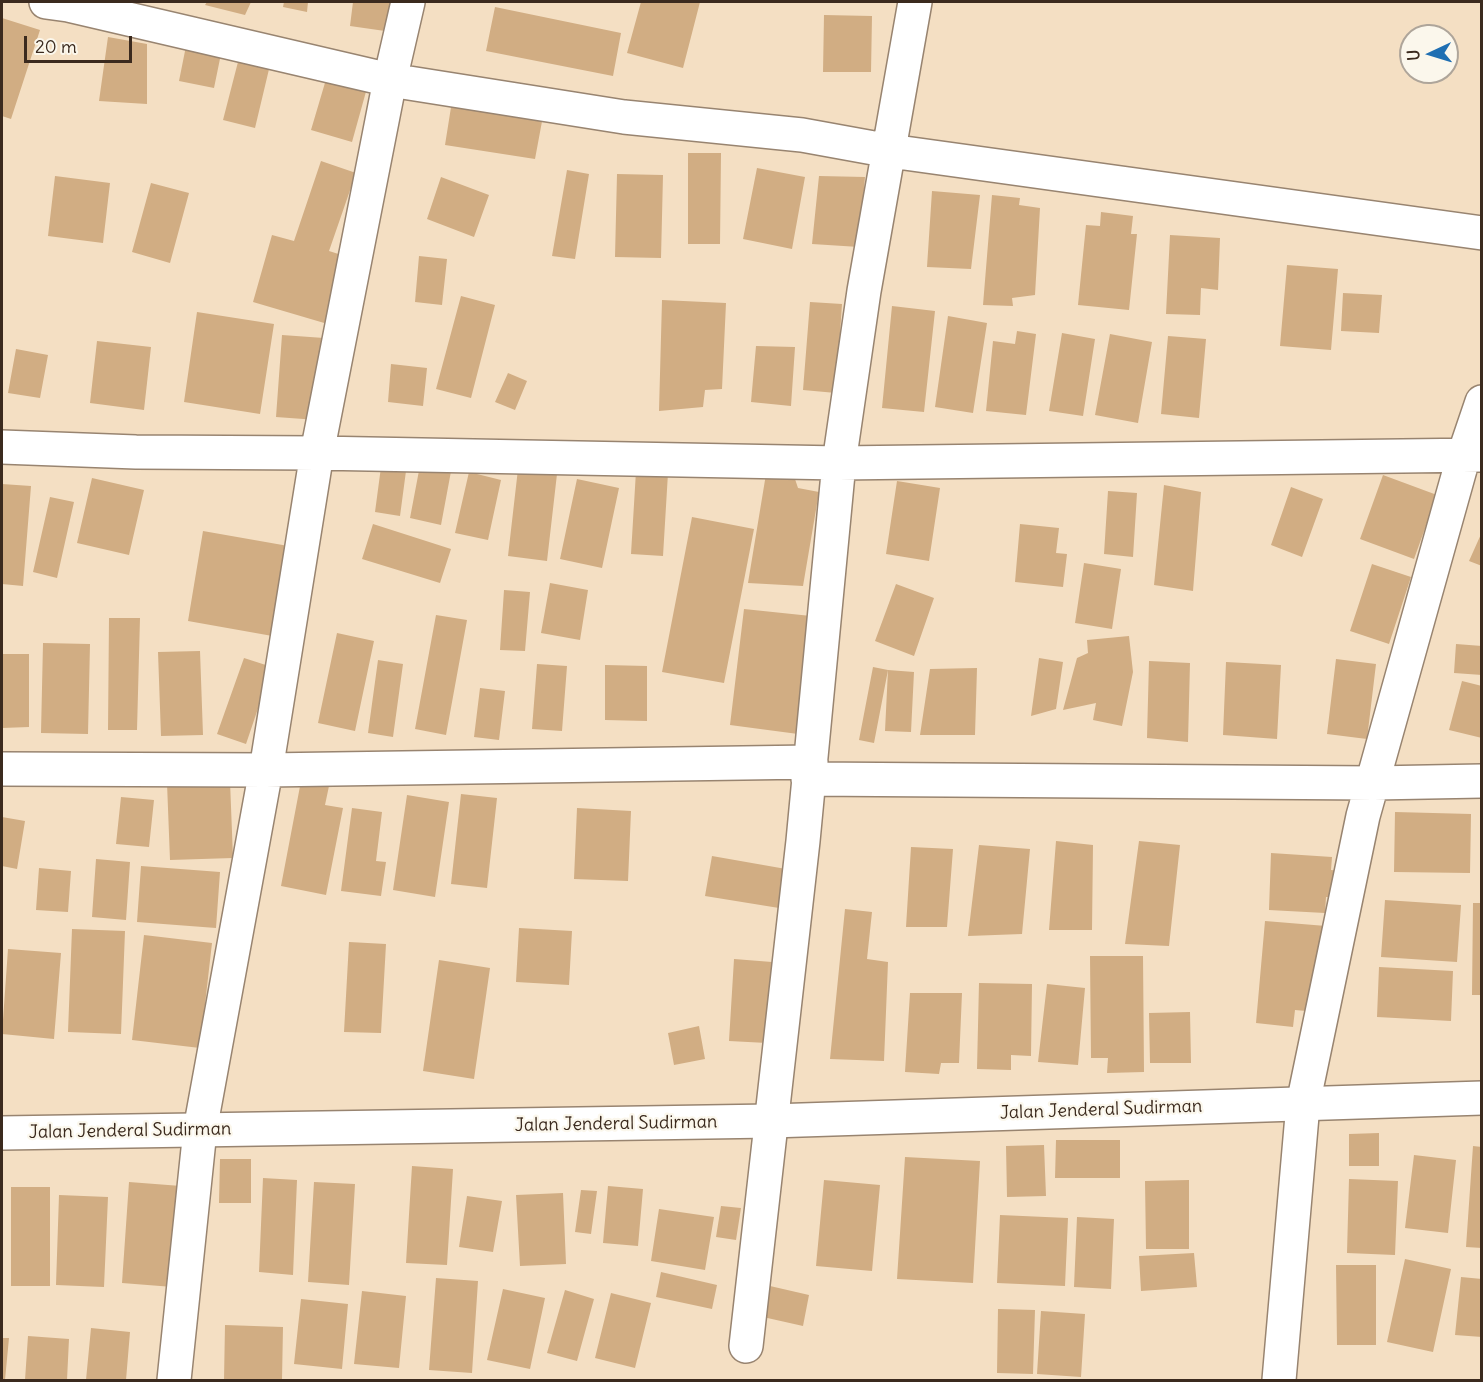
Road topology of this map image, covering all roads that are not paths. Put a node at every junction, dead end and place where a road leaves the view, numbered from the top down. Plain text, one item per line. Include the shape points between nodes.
1 (408, 2) edge
2 (915, 2) edge
3 (61, 3) edge
4 (390, 80) junction
5 (890, 151) junction
6 (1482, 233) edge
7 (1482, 402) edge
8 (2, 447) edge
9 (317, 453) junction
10 (1473, 455) edge
11 (839, 463) junction
12 (2, 769) edge
13 (266, 770) junction
14 (810, 770) junction
15 (1482, 781) edge
16 (1374, 783) junction
17 (1482, 1098) edge
18 (1303, 1104) junction
19 (771, 1121) junction
20 (200, 1130) junction
21 (2, 1132) edge
22 (746, 1346) dead end
23 (174, 1380) edge
24 (1279, 1380) edge

1 - 4 main road
2 - 5 main road
3 - 4 main road
4 - 5 main road via 624,117 802,135
4 - 9 main road
5 - 6 main road
5 - 11 main road via 864,291
7 - 10 main road
8 - 9 main road
9 - 11 main road
9 - 13 main road
10 - 11 main road
10 - 16 main road
11 - 14 main road
12 - 13 main road
13 - 14 main road
13 - 20 main road
14 - 16 main road
14 - 19 main road
15 - 16 main road
16 - 18 main road via 1363,816
17 - 18 main road, Jalan Jenderal Sudirman
18 - 19 main road, Jalan Jenderal Sudirman
18 - 24 main road
19 - 20 main road, Jalan Jenderal Sudirman
19 - 22 main road
20 - 21 main road, Jalan Jenderal Sudirman
20 - 23 main road

